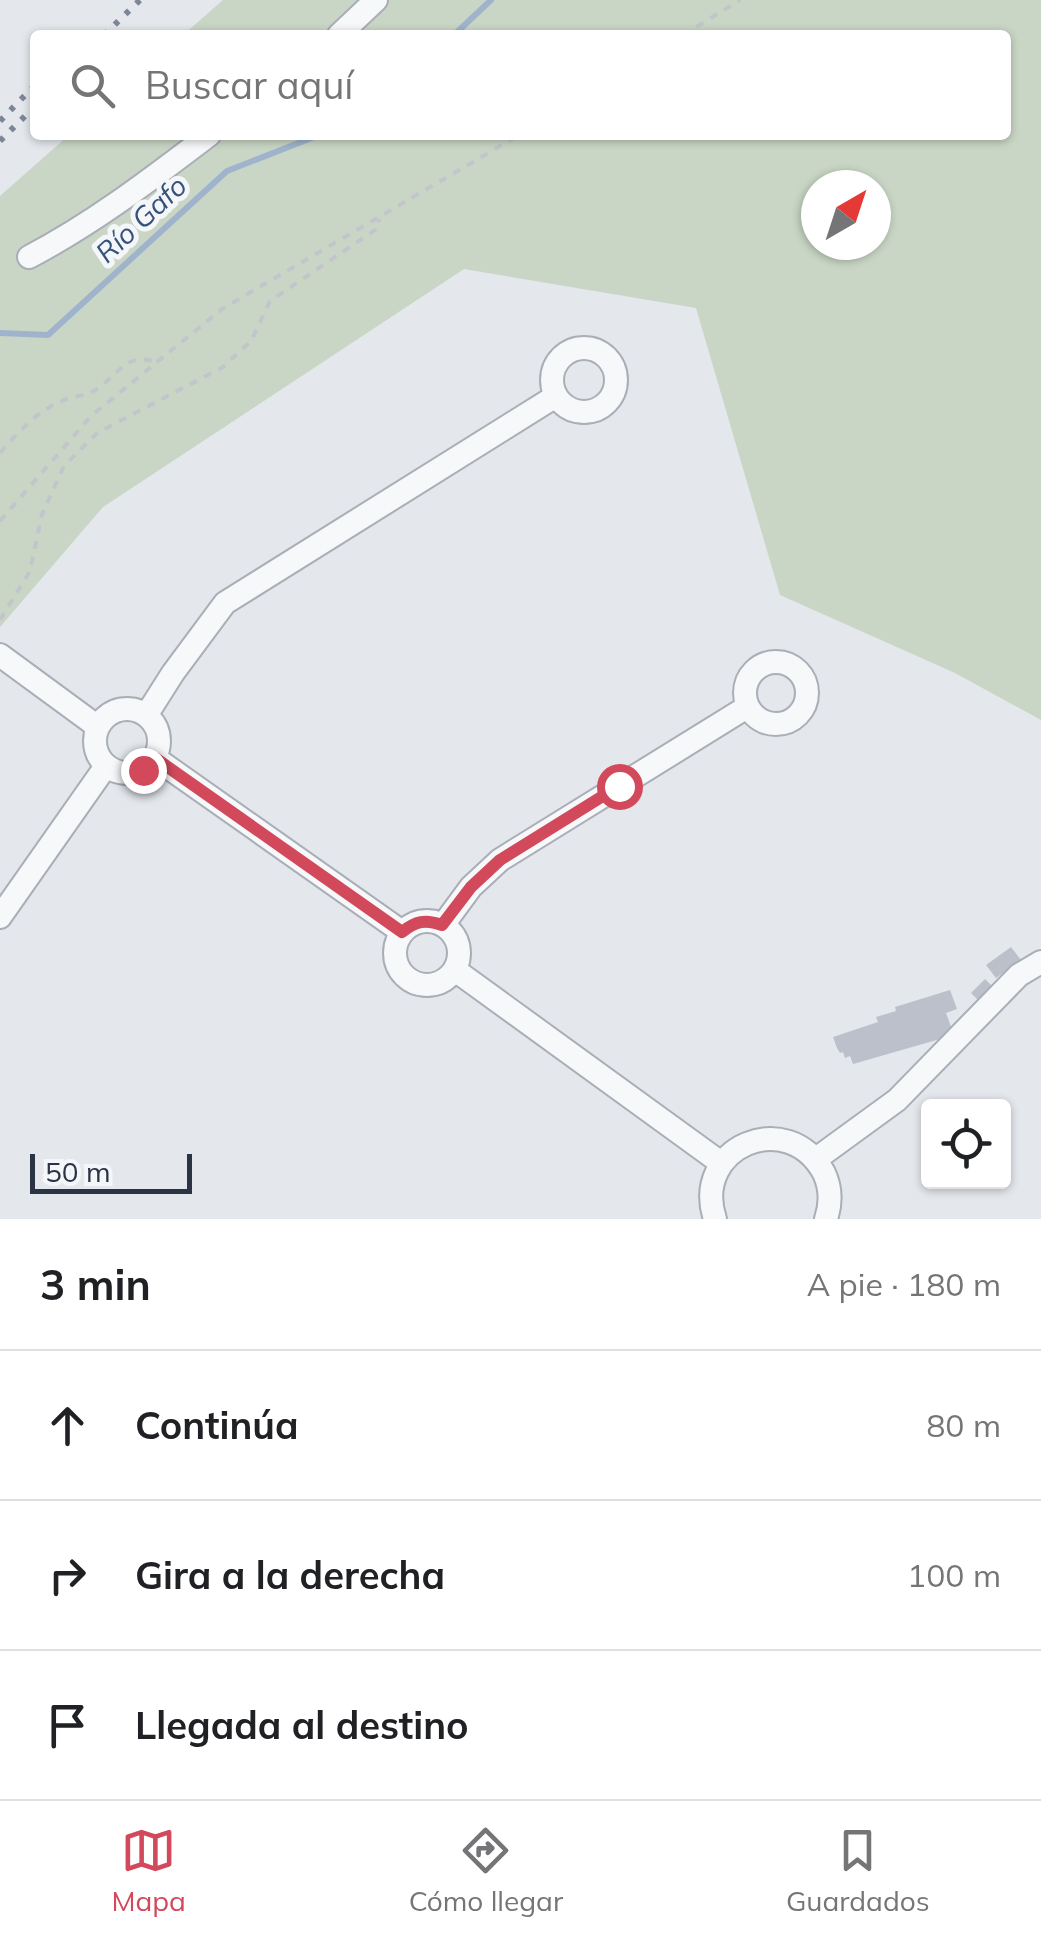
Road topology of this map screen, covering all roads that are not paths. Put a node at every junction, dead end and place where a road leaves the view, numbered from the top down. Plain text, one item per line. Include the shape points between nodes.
1 (376, 0) edge
2 (344, 30) edge
3 (203, 140) edge
4 (30, 257) dead end
5 (556, 396) dead end
6 (0, 655) edge
7 (747, 708) dead end
8 (147, 714) junction
9 (98, 727) junction
10 (155, 758) junction
11 (106, 766) junction
12 (0, 917) edge
13 (442, 925) junction
14 (402, 932) junction
15 (1041, 962) edge
16 (455, 970) junction
17 (816, 1159) junction
18 (721, 1163) junction
19 (707, 1214) edge
20 (826, 1219) edge

1 - 2 street
3 - 4 street via 134,193
5 - 8 street via 225,602
6 - 9 street
7 - 13 street via 500,860
8 - 9 street via 127,708 108,714
8 - 10 street via 158,728
9 - 11 street via 95,743
10 - 11 street via 132,773
10 - 14 street
11 - 12 street
13 - 14 street via 429,920
13 - 16 street via 460,956
14 - 16 street via 394,951 407,980 424,986 444,982
15 - 17 street via 1020,974 897,1100
16 - 18 street
17 - 18 street via 798,1144 764,1138
17 - 20 street via 829,1183
18 - 19 street

